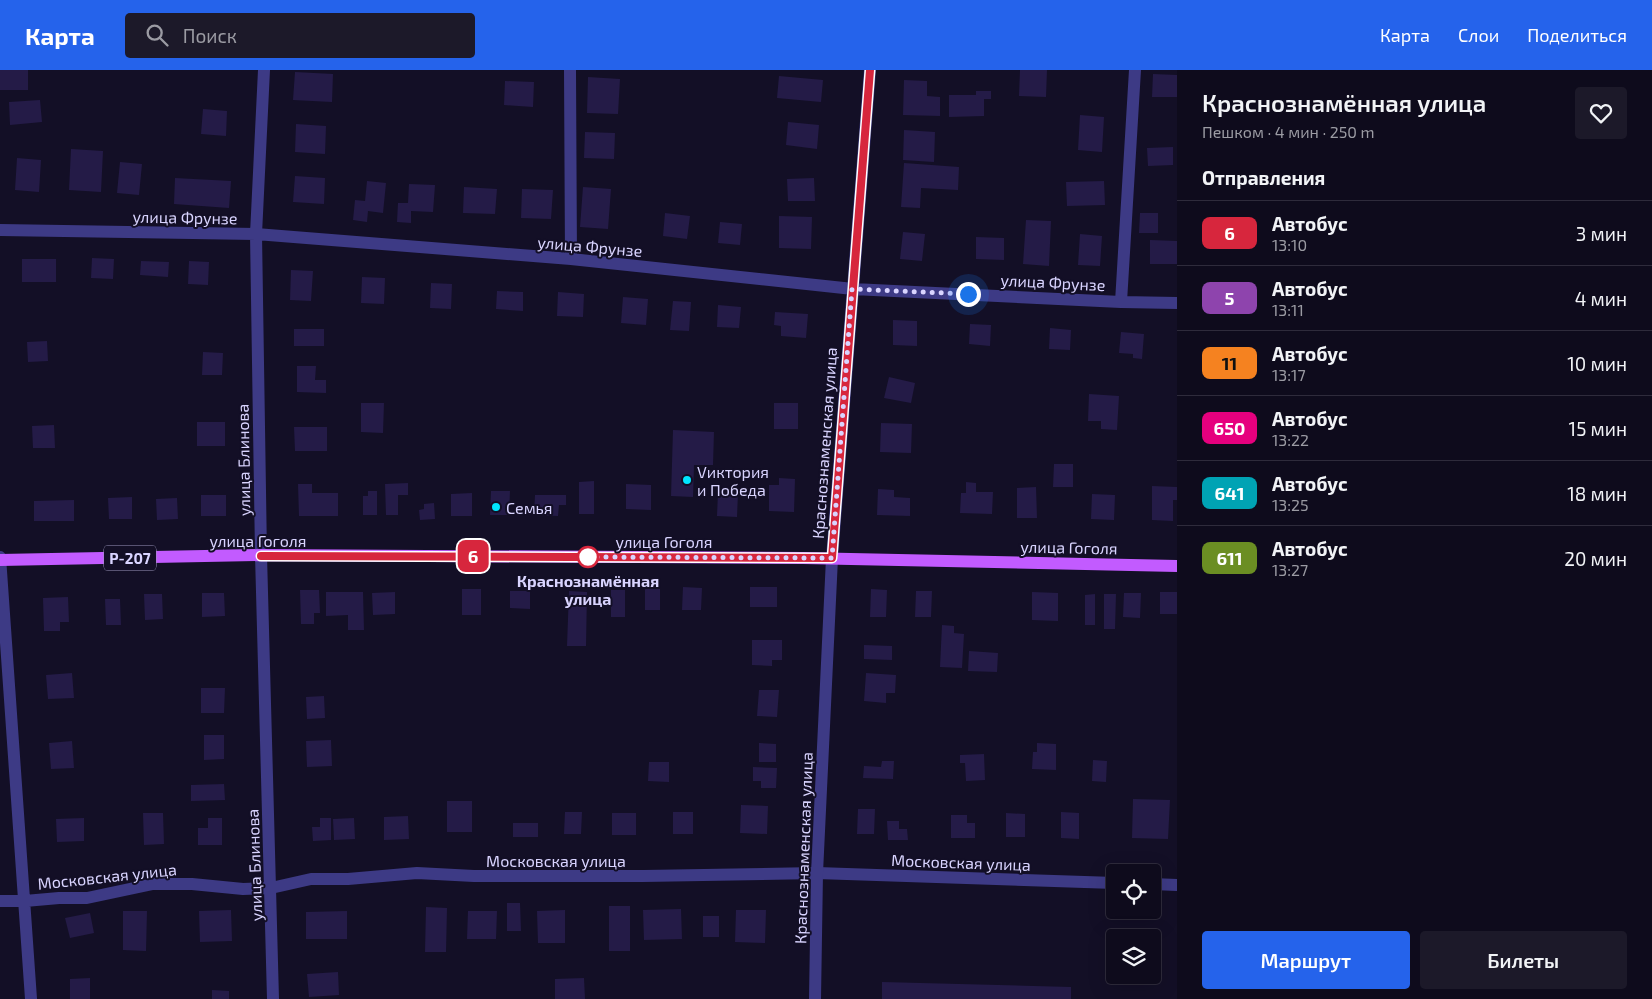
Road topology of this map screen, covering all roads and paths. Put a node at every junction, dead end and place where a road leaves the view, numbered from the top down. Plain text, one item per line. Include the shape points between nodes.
1 (264, 70) edge
2 (570, 70) edge
3 (870, 70) edge
4 (1135, 70) edge
5 (0, 230) edge
6 (256, 234) junction
7 (572, 259) junction
8 (852, 289) junction
9 (1121, 302) junction
10 (1177, 303) edge
11 (261, 556) junction
12 (832, 558) junction
13 (0, 559) edge
14 (1177, 566) edge
15 (817, 873) junction
16 (1106, 883) edge
17 (1161, 884) edge
18 (1177, 885) edge
19 (271, 888) junction
20 (0, 901) edge
21 (25, 901) junction
22 (31, 999) edge
23 (274, 999) edge
24 (815, 999) edge

1 - 6 street, улица Блинова
2 - 7 street
3 - 8 street, Краснознаменская улица
4 - 9 street
5 - 6 street, улица Фрунзе
6 - 7 street, улица Фрунзе
6 - 11 street, улица Блинова
7 - 8 street, улица Фрунзе
8 - 9 street, улица Фрунзе
8 - 12 street, Краснознаменская улица
9 - 10 street, улица Фрунзе
11 - 12 main road, улица Гоголя / Р-207
11 - 13 main road, улица Гоголя / Р-207
11 - 19 street, улица Блинова
12 - 14 main road, улица Гоголя / Р-207
12 - 15 street, Краснознаменская улица
13 - 21 street
15 - 16 street, Московская улица
15 - 19 street, Московская улица via 643,876 417,873 348,879 311,878
15 - 24 street, Краснознаменская улица
17 - 18 street
19 - 21 street, Московская улица via 153,884 88,898
19 - 23 street, улица Блинова
20 - 21 street, Московская улица
21 - 22 street

